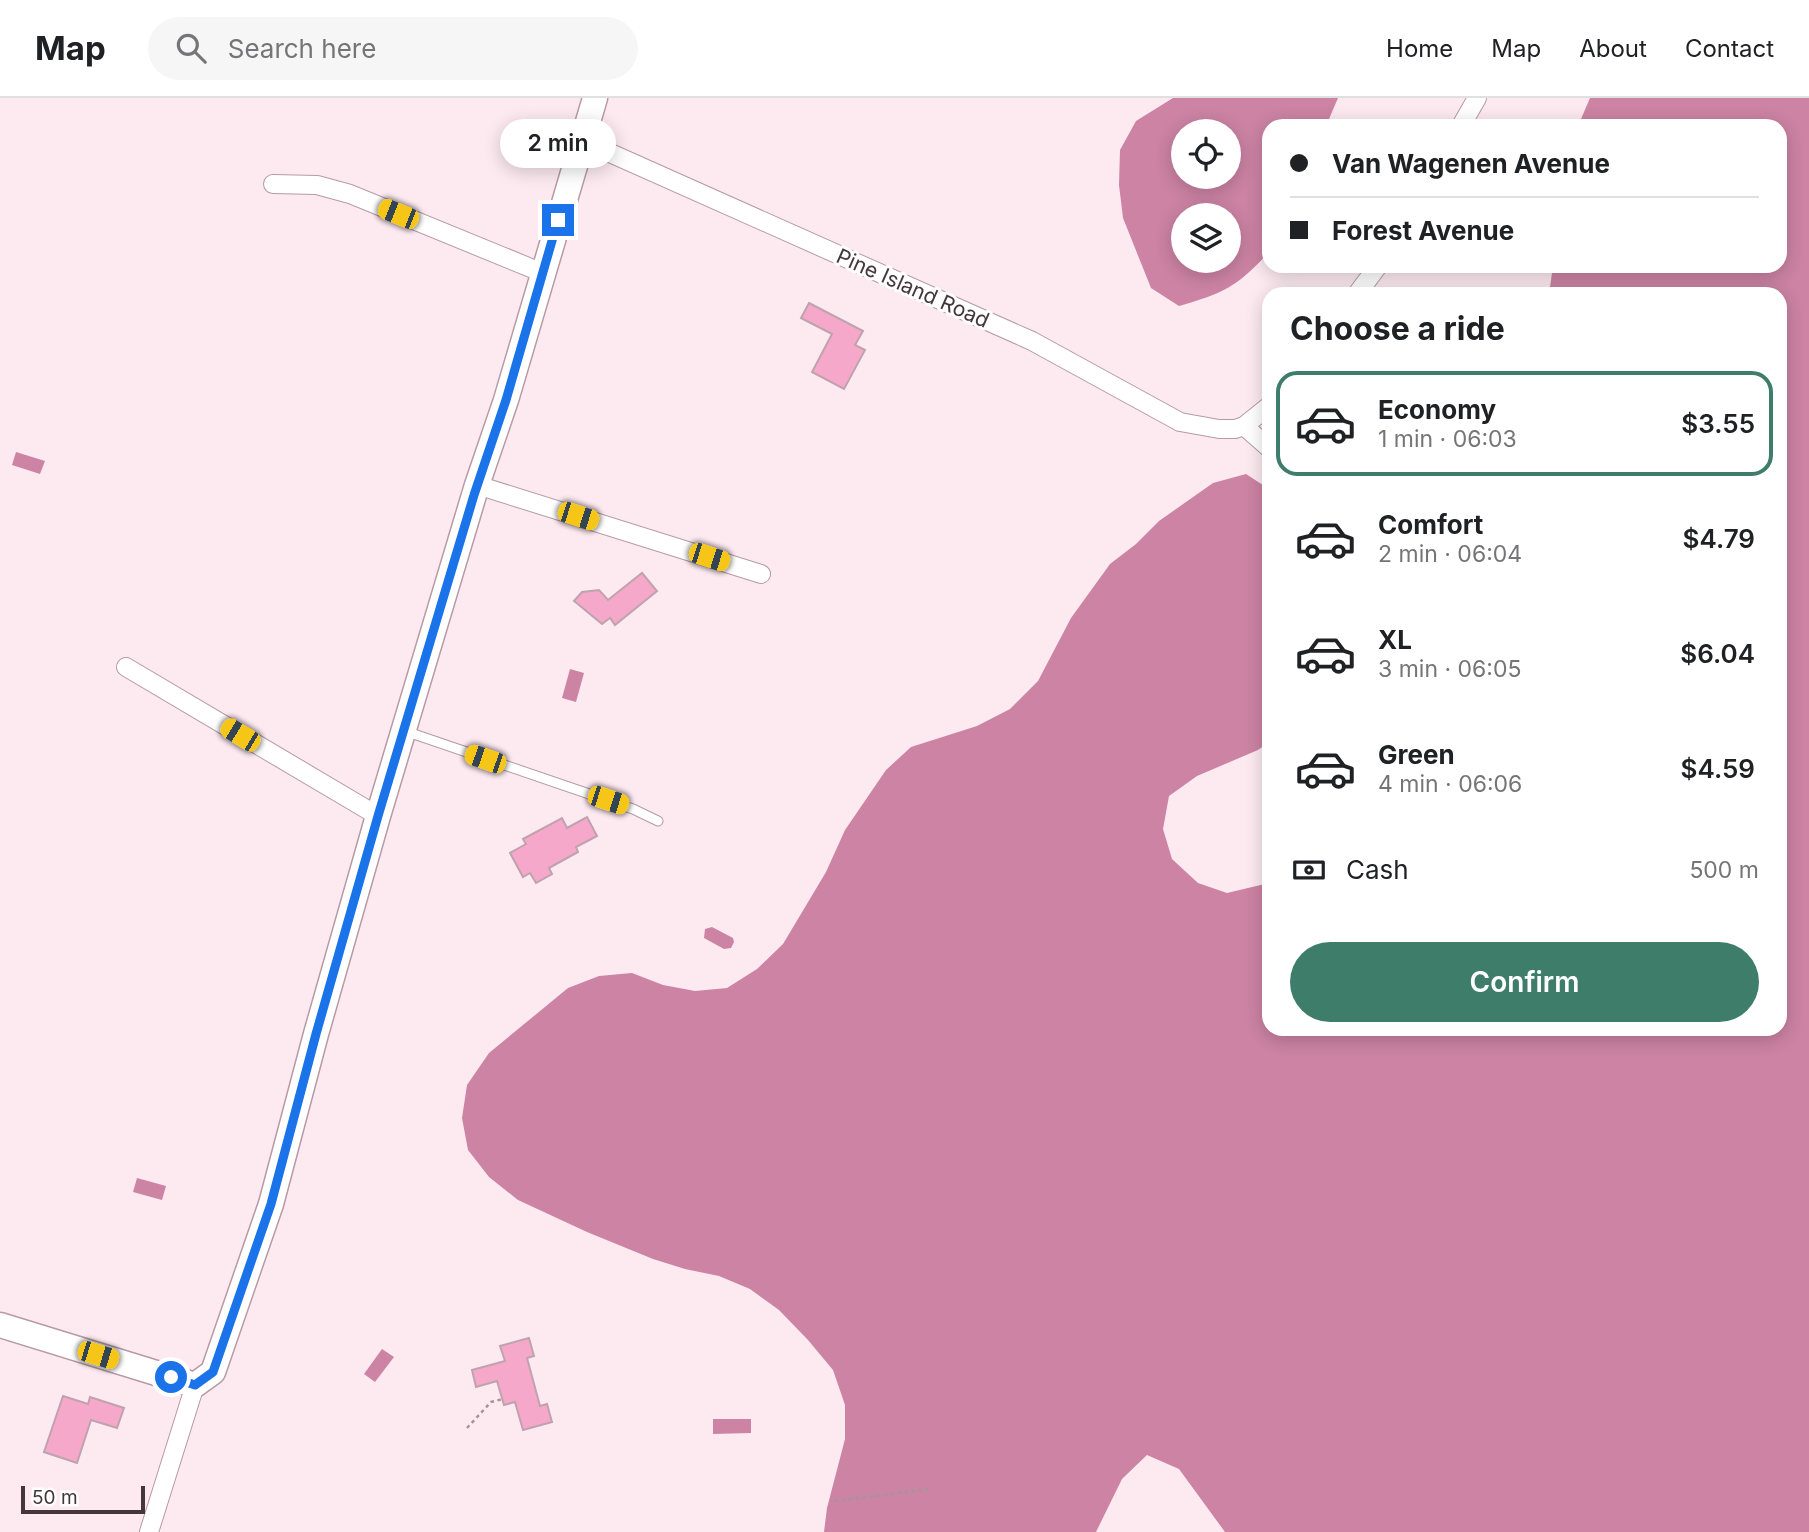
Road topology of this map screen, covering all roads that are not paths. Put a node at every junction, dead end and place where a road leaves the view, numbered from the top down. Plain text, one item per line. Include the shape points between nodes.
1 (595, 98) edge
2 (1477, 98) edge
3 (1465, 119) edge
4 (581, 141) junction
5 (273, 184) dead end
6 (543, 273) junction
7 (1262, 412) edge
8 (1244, 426) junction
9 (1262, 442) edge
10 (477, 485) junction
11 (761, 574) dead end
12 (126, 667) dead end
13 (404, 731) junction
14 (378, 816) junction
15 (657, 821) dead end
16 (0, 1325) edge
17 (195, 1385) junction
18 (149, 1532) edge

1 - 4 street
2 - 3 street
4 - 6 street
4 - 8 street, Pine Island Road via 1032,341 1180,422 1219,429
5 - 6 street via 317,185 350,194
6 - 10 street
7 - 8 street
8 - 9 street
10 - 11 street
10 - 13 street
12 - 14 street
13 - 14 street
13 - 15 lane
14 - 17 street via 271,1204 213,1372
16 - 17 street
17 - 18 street

